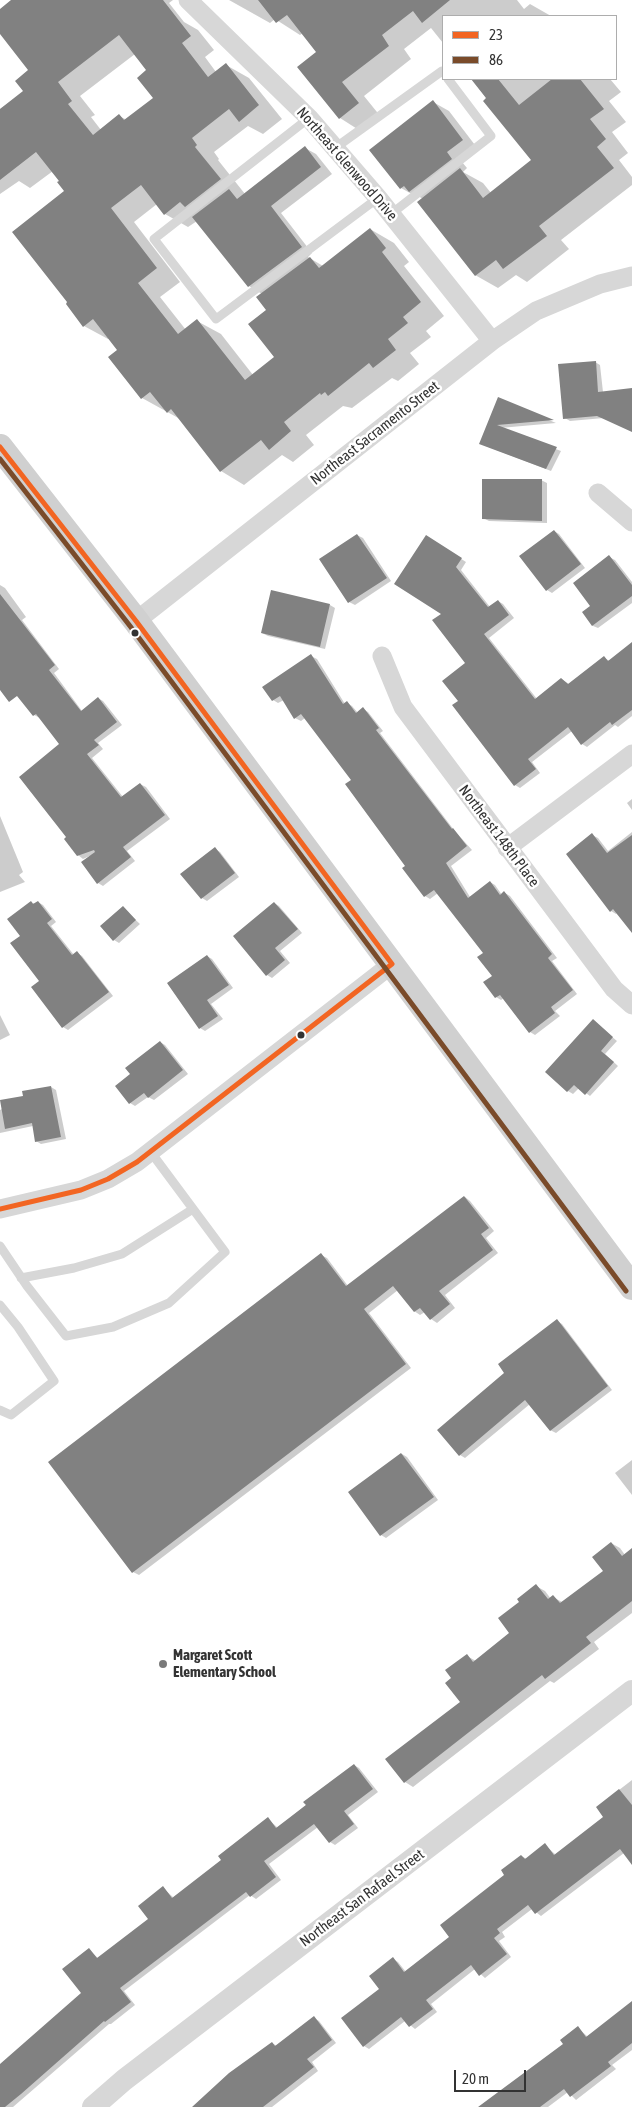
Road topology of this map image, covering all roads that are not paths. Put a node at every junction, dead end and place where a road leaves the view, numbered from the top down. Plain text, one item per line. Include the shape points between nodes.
1 (188, 0) edge
2 (442, 71) edge
3 (449, 80) edge
4 (309, 118) junction
5 (335, 148) junction
6 (378, 198) junction
7 (391, 214) junction
8 (632, 276) edge
9 (492, 340) junction
10 (0, 446) edge
11 (598, 493) dead end
12 (632, 522) edge
13 (136, 621) junction
14 (382, 656) dead end
15 (632, 754) edge
16 (507, 848) junction
17 (392, 964) junction
18 (632, 1005) edge
19 (150, 1151) junction
20 (0, 1209) edge
21 (193, 1209) junction
22 (0, 1246) edge
23 (21, 1278) junction
24 (632, 1287) edge
25 (0, 1305) edge
26 (0, 1410) edge
27 (632, 1691) edge
28 (93, 2107) edge

1 - 4 street, Northeast Glenwood Drive
2 - 5 lane
3 - 7 lane via 491,136
4 - 5 street, Northeast Glenwood Drive
4 - 6 lane via 154,239 216,319
5 - 6 street, Northeast Glenwood Drive
6 - 7 street, Northeast Glenwood Drive
7 - 9 street, Northeast Glenwood Drive
8 - 9 street, Northeast Sacramento Street via 592,287 536,311
9 - 13 street, Northeast Sacramento Street
10 - 13 main road
11 - 12 street
13 - 17 main road
14 - 16 street, Northeast 148th Place via 403,708
15 - 16 street
16 - 18 street, Northeast 148th Place via 614,989
17 - 19 street
17 - 24 main road
19 - 20 street via 137,1162 81,1190
19 - 21 lane
21 - 23 lane via 122,1254 74,1268
21 - 23 lane via 225,1252 169,1303 113,1327 66,1336
22 - 23 lane
25 - 26 lane via 54,1381 10,1415
27 - 28 street, Northeast San Rafael Street

